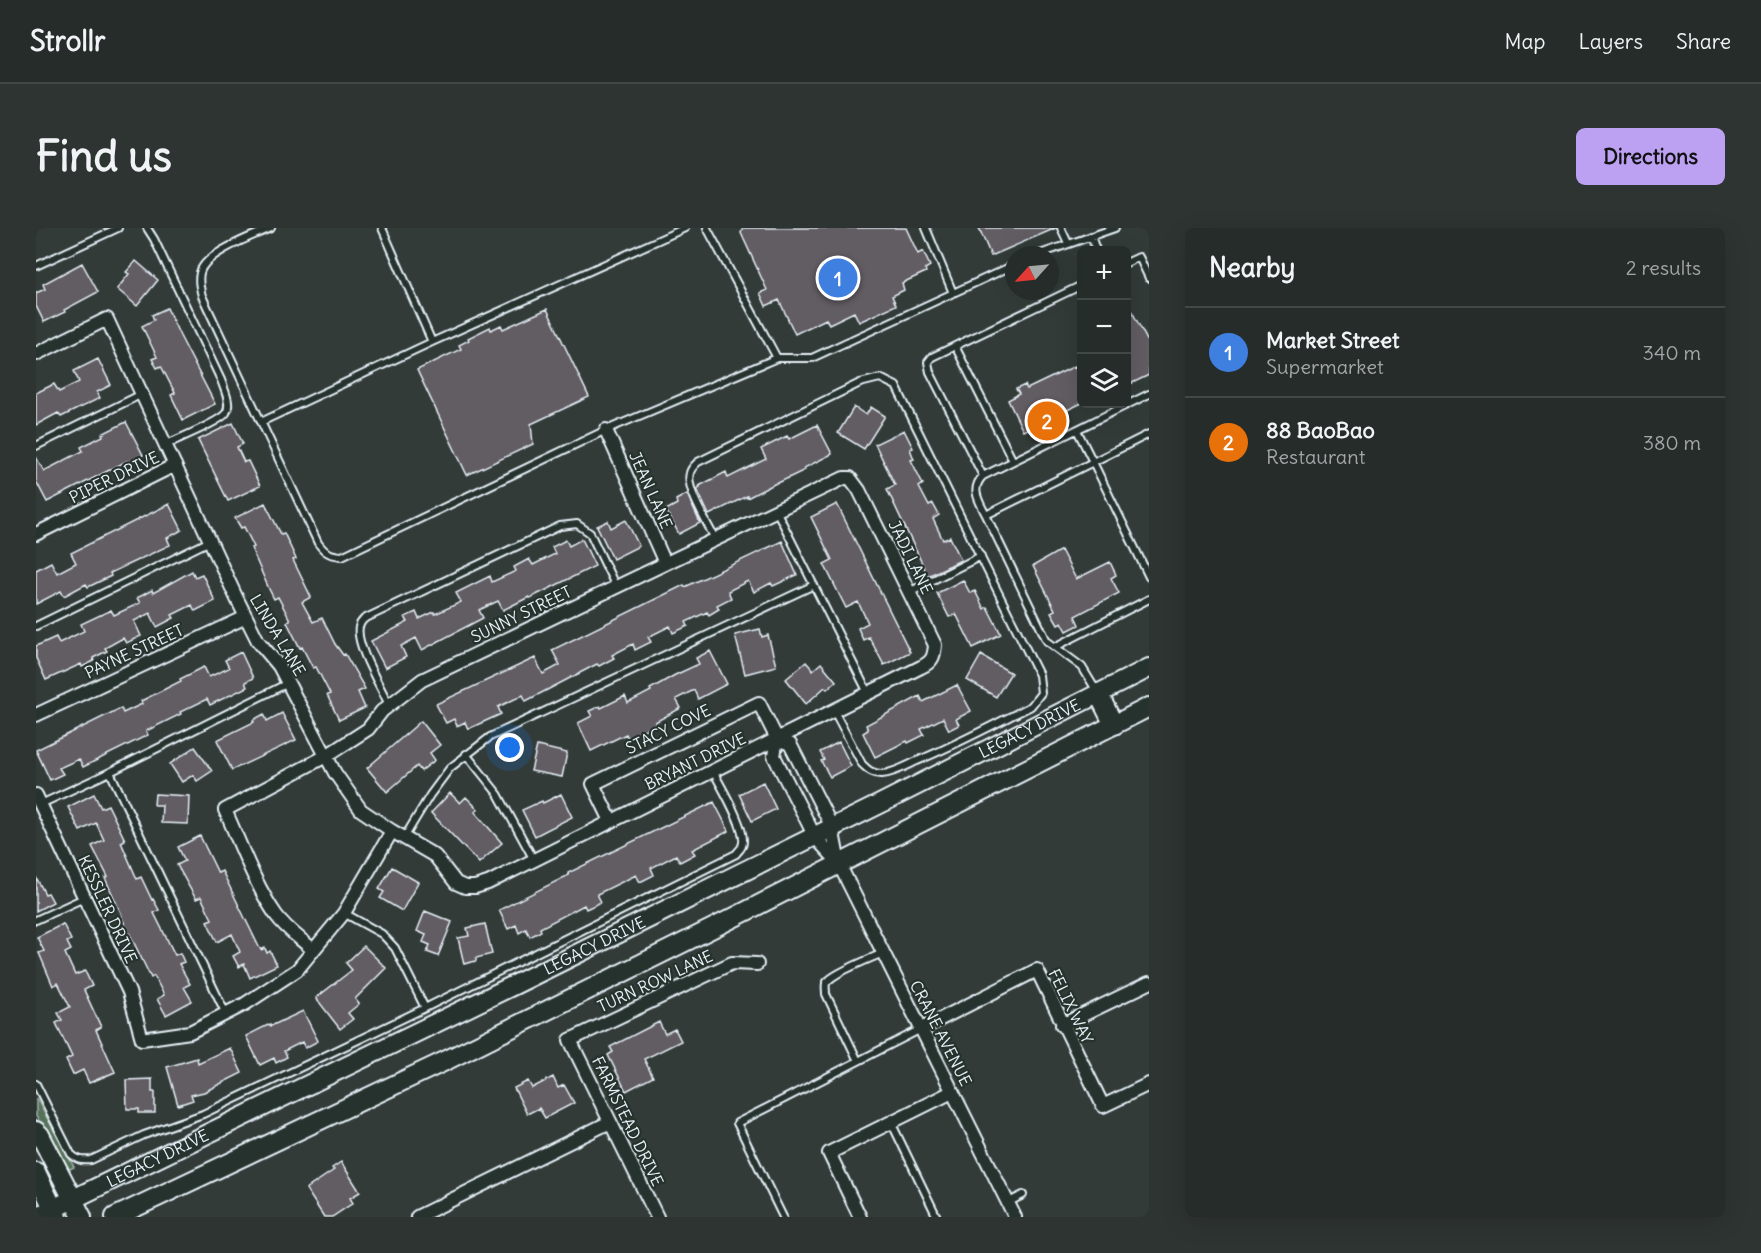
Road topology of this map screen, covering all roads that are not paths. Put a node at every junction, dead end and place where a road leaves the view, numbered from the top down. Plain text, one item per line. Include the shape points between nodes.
1 (118, 228) edge
2 (147, 228) edge
3 (271, 228) edge
4 (382, 228) edge
5 (685, 228) edge
6 (707, 228) edge
7 (926, 228) edge
8 (1061, 228) edge
9 (1115, 228) edge
10 (1091, 236) junction
11 (1068, 243) junction
12 (1059, 246) edge
13 (1095, 246) edge
14 (1131, 260) edge
15 (36, 266) edge
16 (1005, 269) edge
17 (1149, 278) edge
18 (1077, 287) edge
19 (953, 293) junction
20 (432, 342) junction
21 (955, 346) junction
22 (36, 354) edge
23 (777, 358) junction
24 (142, 394) junction
25 (1149, 394) edge
26 (261, 422) junction
27 (606, 430) junction
28 (1077, 430) junction
29 (1149, 434) edge
30 (165, 445) junction
31 (36, 446) edge
32 (1013, 461) junction
33 (1093, 462) junction
34 (175, 465) junction
35 (983, 476) junction
36 (850, 478) joint
37 (776, 510) junction
38 (986, 515) junction
39 (36, 534) edge
40 (715, 539) junction
41 (210, 542) junction
42 (981, 556) junction
43 (665, 563) junction
44 (1149, 577) edge
45 (814, 585) junction
46 (616, 586) junction
47 (909, 592) junction
48 (1149, 599) edge
49 (246, 616) junction
50 (36, 626) edge
51 (1055, 647) junction
52 (934, 654) joint
53 (1149, 668) edge
54 (288, 683) junction
55 (1098, 693) junction
56 (868, 694) junction
57 (389, 705) junction
58 (1149, 707) edge
59 (834, 711) junction
60 (36, 715) edge
61 (1114, 725) junction
62 (777, 739) junction
63 (466, 754) junction
64 (326, 756) junction
65 (713, 771) junction
66 (110, 772) junction
67 (38, 800) edge
68 (611, 821) junction
69 (832, 827) junction
70 (398, 835) junction
71 (814, 836) junction
72 (534, 860) junction
73 (840, 864) junction
74 (465, 888) joint
75 (84, 898) junction
76 (344, 913) junction
77 (36, 920) edge
78 (313, 950) junction
79 (883, 953) junction
80 (757, 964) dead end
81 (1149, 982) edge
82 (424, 1008) junction
83 (226, 1014) junction
84 (1062, 1025) junction
85 (921, 1029) junction
86 (570, 1040) joint
87 (858, 1061) junction
88 (36, 1084) edge
89 (1149, 1084) edge
90 (952, 1092) junction
91 (610, 1122) junction
92 (891, 1122) junction
93 (36, 1131) edge
94 (36, 1172) edge
95 (1023, 1195) dead end
96 (72, 1199) junction
97 (1007, 1203) junction
98 (55, 1213) edge
99 (36, 1217) edge
100 (82, 1217) edge
101 (115, 1217) edge
102 (417, 1217) edge
103 (657, 1217) edge
104 (783, 1217) edge
105 (860, 1217) edge
106 (937, 1217) edge
107 (1015, 1217) edge

1 - 15 lane
2 - 30 lane via 221,380 228,406 217,420
3 - 26 lane via 215,254 199,273 202,296
4 - 20 lane
5 - 20 lane
6 - 23 lane
7 - 19 lane
8 - 11 lane
9 - 10 lane
10 - 11 lane
10 - 13 lane
11 - 12 lane
14 - 17 lane via 1138,257
16 - 19 lane
18 - 21 lane
19 - 23 lane via 812,358
20 - 26 lane
21 - 32 lane
21 - 35 lane via 932,357 928,362 930,372
22 - 24 street, LINDA LANE via 107,319
23 - 27 lane
24 - 30 street, LINDA LANE
24 - 31 lane
25 - 28 lane
26 - 27 lane via 318,543 333,556 342,556
27 - 43 street, JEAN LANE
28 - 32 lane
28 - 33 lane
29 - 33 lane
30 - 34 street, LINDA LANE
32 - 35 lane
33 - 38 lane
33 - 44 lane
34 - 39 street, PIPER DRIVE
34 - 41 street, LINDA LANE
35 - 38 lane via 977,482 975,494
36 - 37 street, SUNNY STREET
36 - 47 street, JADI LANE
37 - 40 street, SUNNY STREET
37 - 45 lane
38 - 51 lane via 1047,641
40 - 42 lane via 692,491 689,474 698,462 860,383 880,378 896,386 901,394
40 - 43 street, SUNNY STREET
41 - 49 street, LINDA LANE
41 - 50 lane
42 - 47 lane
42 - 59 lane via 1039,675 1041,693 1031,706 935,754 883,774 869,771 862,764
43 - 46 street, SUNNY STREET
45 - 56 lane
45 - 63 lane via 490,737
46 - 57 street, SUNNY STREET via 422,680
46 - 57 lane via 591,533 571,524 364,619 359,625 362,649
47 - 52 street, JADI LANE via 935,645
48 - 51 lane
49 - 54 street, LINDA LANE via 258,641
49 - 60 street, PAYNE STREET
51 - 55 lane via 1082,667
52 - 56 street, BRYANT DRIVE via 930,662
53 - 55 main road, LEGACY DRIVE
54 - 64 street, LINDA LANE
54 - 66 lane
55 - 61 main road
55 - 69 main road, LEGACY DRIVE
56 - 59 street, BRYANT DRIVE
57 - 64 street, SUNNY STREET via 368,729
58 - 61 main road
59 - 62 street, BRYANT DRIVE
61 - 73 main road
62 - 65 street, BRYANT DRIVE
62 - 68 street, STACY COVE via 759,703 593,783
62 - 69 street, CRANE AVENUE via 790,744
62 - 71 street, CRANE AVENUE via 774,756
63 - 70 lane via 450,768
63 - 72 lane via 498,794
64 - 70 street, LINDA LANE via 361,810
64 - 78 street, SUNNY STREET via 225,810 276,914
65 - 68 street, BRYANT DRIVE
65 - 82 lane via 744,837 736,854
66 - 67 lane
66 - 83 lane
67 - 75 street, KESSLER DRIVE
68 - 72 street, BRYANT DRIVE
69 - 71 main road, LEGACY DRIVE
69 - 73 street, CRANE AVENUE
70 - 74 street, LINDA LANE via 435,856 456,883
70 - 76 street
71 - 73 street, CRANE AVENUE
71 - 96 main road, LEGACY DRIVE
72 - 74 street, BRYANT DRIVE via 488,883
73 - 79 street, CRANE AVENUE
73 - 101 main road via 445,1061
75 - 77 lane
75 - 83 street, KESSLER DRIVE via 129,992 142,1039 190,1032
76 - 78 street
76 - 82 lane via 382,934 395,948
78 - 83 street via 297,970
79 - 85 street, CRANE AVENUE
79 - 87 lane via 825,985
80 - 86 street, TURN ROW LANE via 732,963
81 - 84 street
82 - 88 lane via 203,1114 91,1160 83,1161 71,1154
84 - 85 street, FELIX WAY via 1037,970
84 - 89 street, FELIX WAY via 1103,1107
85 - 87 lane
85 - 90 street, CRANE AVENUE
86 - 91 street, FARMSTEAD DRIVE
87 - 104 lane via 737,1123
90 - 92 street
90 - 97 street, CRANE AVENUE
91 - 102 street
91 - 103 street, FARMSTEAD DRIVE
92 - 105 street via 829,1153
92 - 106 lane
93 - 96 main road
94 - 98 main road
95 - 97 lane
96 - 98 main road, LEGACY DRIVE
96 - 100 main road
97 - 107 street, CRANE AVENUE
98 - 99 main road, LEGACY DRIVE

